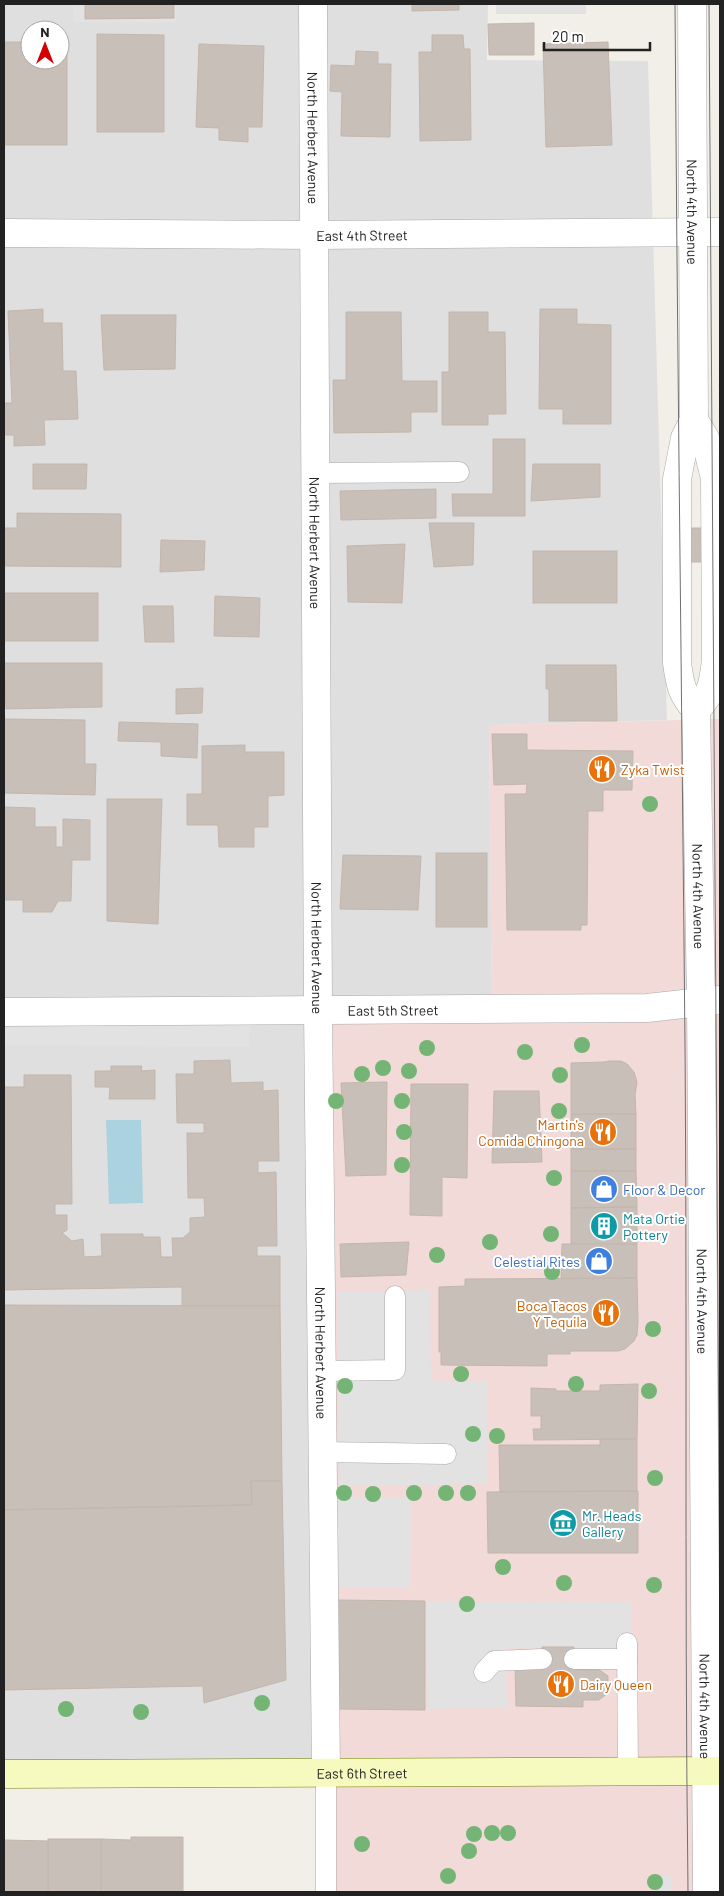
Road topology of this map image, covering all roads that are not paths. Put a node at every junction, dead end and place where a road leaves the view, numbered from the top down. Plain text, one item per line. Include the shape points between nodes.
1 (312, 4) edge
2 (692, 4) edge
3 (693, 232) junction
4 (720, 232) edge
5 (4, 233) edge
6 (313, 236) junction
7 (694, 420) junction
8 (459, 472) dead end
9 (315, 473) junction
10 (696, 710) junction
11 (711, 1001) edge
12 (318, 1009) junction
13 (4, 1012) edge
14 (395, 1296) dead end
15 (322, 1371) junction
16 (323, 1452) junction
17 (446, 1454) dead end
18 (542, 1659) dead end
19 (574, 1659) dead end
20 (484, 1672) dead end
21 (628, 1771) junction
22 (713, 1771) edge
23 (326, 1772) junction
24 (4, 1774) edge
25 (326, 1892) edge
26 (706, 1892) edge

1 - 6 street, North Herbert Avenue
2 - 3 street, North 4th Avenue
3 - 4 street, East 4th Street
3 - 6 street, East 4th Street
3 - 7 street, North 4th Avenue
5 - 6 street, East 4th Street
6 - 9 street, North Herbert Avenue
7 - 10 street, North 4th Avenue via 685,438 677,479 677,662 685,697
7 - 10 street, North 4th Avenue via 705,438 715,478 716,660 708,698
8 - 9 lane
9 - 12 street, North Herbert Avenue
10 - 11 street, North 4th Avenue
11 - 12 street, East 5th Street via 647,1008
11 - 22 street, North 4th Avenue
12 - 13 street, East 5th Street
12 - 15 street, North Herbert Avenue
14 - 15 lane via 395,1370
15 - 16 street, North Herbert Avenue
16 - 17 lane
16 - 23 street, North Herbert Avenue
18 - 20 lane via 494,1661
19 - 21 lane via 627,1651
21 - 22 main road, East 6th Street
21 - 23 main road, East 6th Street
22 - 26 street, North 4th Avenue
23 - 24 main road, East 6th Street
23 - 25 lane, North Herbert Avenue

